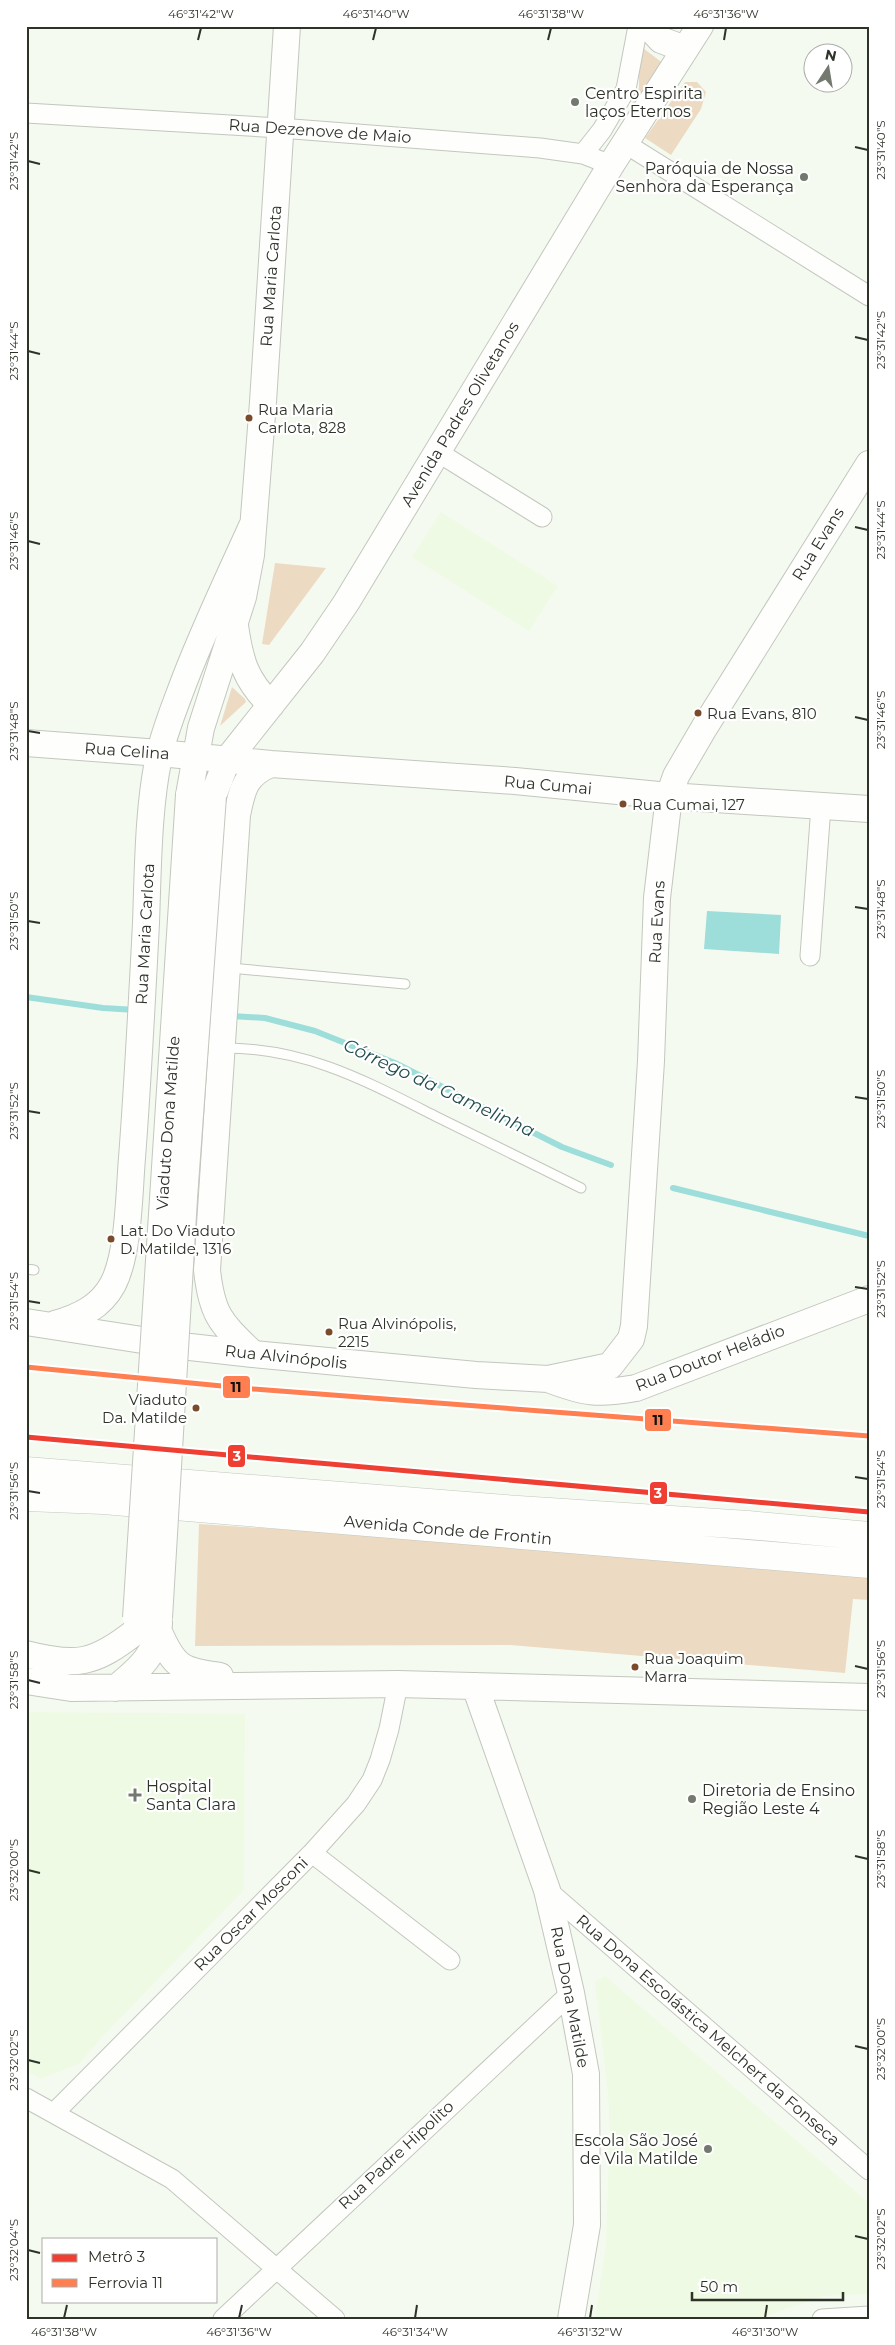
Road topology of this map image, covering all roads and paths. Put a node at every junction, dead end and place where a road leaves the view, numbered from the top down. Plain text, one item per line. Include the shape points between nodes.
1 (287, 26) edge
2 (638, 26) edge
3 (648, 26) edge
4 (700, 26) edge
5 (685, 49) junction
6 (26, 113) edge
7 (280, 128) junction
8 (626, 144) junction
9 (583, 154) junction
10 (611, 165) junction
11 (869, 296) edge
12 (436, 451) junction
13 (869, 464) edge
14 (542, 517) dead end
15 (252, 526) junction
16 (234, 626) junction
17 (271, 705) junction
18 (26, 743) edge
19 (160, 752) junction
20 (195, 757) junction
21 (227, 760) junction
22 (271, 764) junction
23 (201, 795) junction
24 (669, 796) junction
25 (821, 806) junction
26 (869, 809) edge
27 (810, 956) dead end
28 (227, 968) junction
29 (405, 984) dead end
30 (222, 1041) junction
31 (130, 1179) junction
32 (212, 1185) junction
33 (581, 1188) dead end
34 (869, 1299) edge
35 (26, 1322) edge
36 (54, 1324) junction
37 (253, 1354) junction
38 (548, 1379) junction
39 (26, 1471) edge
40 (28, 1497) edge
41 (869, 1536) edge
42 (869, 1564) edge
43 (147, 1625) junction
44 (26, 1654) edge
45 (145, 1662) junction
46 (26, 1681) edge
47 (398, 1684) junction
48 (238, 1686) junction
49 (475, 1686) junction
50 (170, 1687) junction
51 (116, 1688) junction
52 (869, 1697) edge
53 (312, 1853) junction
54 (547, 1890) junction
55 (450, 1960) dead end
56 (571, 1993) junction
57 (26, 2098) edge
58 (54, 2113) junction
59 (869, 2170) edge
60 (276, 2267) junction
61 (869, 2316) edge
62 (223, 2319) edge
63 (335, 2319) edge
64 (571, 2319) edge
65 (822, 2319) edge

1 - 7 street, Rua Maria Carlota
2 - 9 street via 626,89 602,130
3 - 5 street via 661,40
4 - 5 street, Avenida Padres Olivetanos
5 - 8 street, Avenida Padres Olivetanos
6 - 7 street, Rua Dezenove de Maio
7 - 9 street, Rua Dezenove de Maio via 476,142
7 - 15 street, Rua Maria Carlota
8 - 10 street, Avenida Padres Olivetanos
8 - 11 street
9 - 10 street, Rua Dezenove de Maio
10 - 12 street, Avenida Padres Olivetanos
12 - 14 street
12 - 17 street, Avenida Padres Olivetanos via 346,603
13 - 24 street, Rua Evans via 704,728 676,776
15 - 16 street, Rua Maria Carlota via 248,571
15 - 19 street, Rua Maria Carlota via 198,647
16 - 17 street via 243,668
16 - 20 street, Rua Maria Carlota via 210,697
17 - 21 street, Avenida Padres Olivetanos
18 - 19 street, Rua Celina
19 - 20 street, Rua Celina
19 - 31 street, Rua Maria Carlota via 149,845
20 - 21 street, Rua Celina
20 - 23 street, Rua Maria Carlota
21 - 22 street, Rua Cumai
21 - 23 street, Avenida Padres Olivetanos
22 - 24 street, Rua Cumai via 515,781
22 - 28 street via 257,769 248,779 241,796
23 - 43 street, Viaduto Dona Matilde, bridge via 184,1198
24 - 25 street, Rua Cumai
24 - 38 street, Rua Evans via 657,898 651,1061 634,1326 631,1339 610,1366
25 - 26 street, Rua Cumai
25 - 27 street
28 - 29 lane
28 - 30 street
30 - 32 street
30 - 33 lane via 317,1061 359,1078
31 - 32 street via 148,1193 170,1198 192,1196
31 - 36 street, Rua Maria Carlota via 126,1228 118,1272 112,1285 94,1307
32 - 37 street via 207,1270 210,1297 228,1330
34 - 38 street, Rua Doutor Heládio via 636,1388 609,1392 580,1391
35 - 36 street, Rua Alvinópolis
36 - 37 street, Rua Alvinópolis via 181,1346
37 - 38 street, Rua Alvinópolis
39 - 41 highway, Avenida Conde de Frontin
40 - 42 highway, Avenida Conde de Frontin via 103,1500
43 - 44 street via 93,1658 57,1662
43 - 45 street via 152,1653
43 - 48 street via 171,1656 189,1671 223,1676
45 - 50 street
45 - 51 street
46 - 51 street via 71,1688
47 - 48 street
47 - 49 street
47 - 53 street, Rua Oscar Mosconi via 389,1729 372,1780 356,1804
48 - 50 street
49 - 52 street
49 - 54 street, Rua Dona Matilde
50 - 51 street
53 - 55 street
53 - 58 street, Rua Oscar Mosconi
54 - 56 street, Rua Dona Matilde
54 - 59 street, Rua Dona Escolástica Melchert da Fonseca
56 - 60 street, Rua Padre Hipolito
56 - 64 street, Rua Dona Matilde via 586,2074 588,2143 586,2238
57 - 58 street
58 - 60 street via 172,2180
60 - 62 street, Rua Padre Hipolito
60 - 63 street
61 - 65 street

